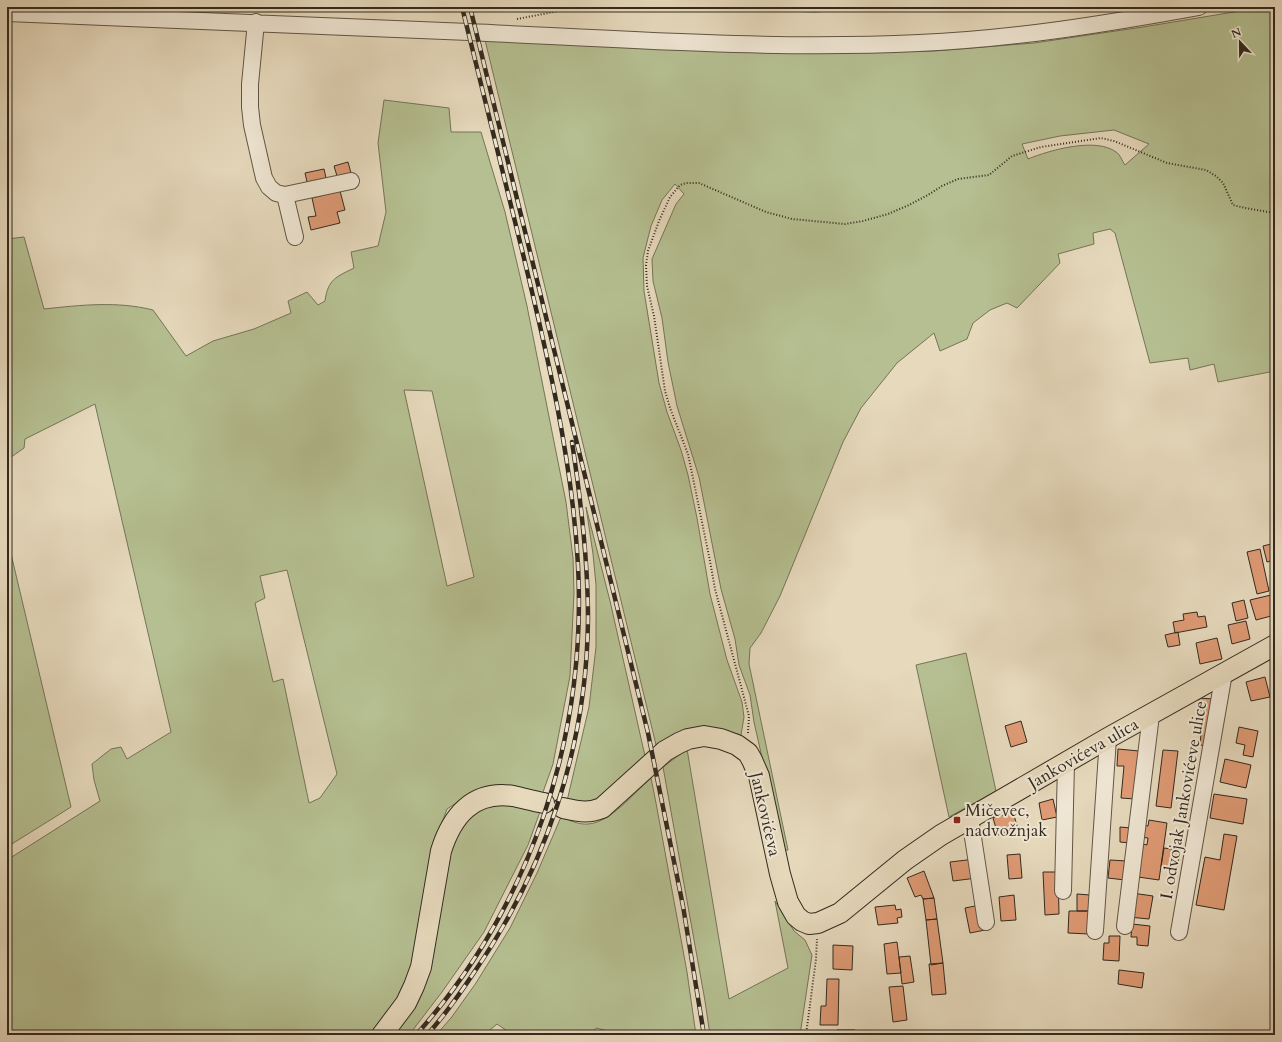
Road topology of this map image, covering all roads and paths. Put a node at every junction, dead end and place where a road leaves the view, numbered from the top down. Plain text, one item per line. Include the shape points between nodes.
1 (605, 7) edge
2 (1199, 7) edge
3 (7, 13) edge
4 (512, 21) dead end
5 (256, 22) junction
6 (350, 181) dead end
7 (285, 195) junction
8 (1275, 212) edge
9 (295, 237) dead end
10 (1275, 646) edge
11 (1224, 673) junction
12 (1151, 715) junction
13 (1108, 738) junction
14 (748, 753) junction
15 (1066, 763) junction
16 (544, 803) dead end
17 (563, 808) dead end
18 (970, 818) junction
19 (1063, 891) dead end
20 (986, 922) dead end
21 (818, 923) junction
22 (1125, 926) dead end
23 (1095, 931) dead end
24 (1179, 932) dead end
25 (382, 1035) edge
26 (806, 1035) edge

1 - 4 path via 559,11
2 - 5 street via 1059,31 994,38 819,46
3 - 5 street
5 - 7 street via 250,84 252,125 264,178 272,190
6 - 7 street
7 - 9 street
8 - 14 path via 1233,205 1223,183 1206,170 1167,163 1102,138 1041,147 1012,156 989,175 958,179 888,214 845,224 792,219 766,212 699,183 680,185 670,197 648,250 647,286 665,391 688,454 715,589 749,716
10 - 11 main road, Jankovićeva ulica
11 - 12 main road, Jankovićeva ulica
11 - 24 street, I. odvojak Jankovićeve ulice
12 - 13 main road, Jankovićeva ulica
12 - 22 street
13 - 15 main road, Jankovićeva ulica
13 - 23 street
14 - 17 main road, Jankovićeva via 729,741 704,736 688,739 665,751 602,808 593,812
14 - 21 main road, Jankovićeva via 759,776 788,902 802,921
15 - 18 main road, Jankovićeva ulica
15 - 19 street
16 - 25 main road via 499,795 481,799 456,818 441,851 421,967 406,1003
18 - 20 street
18 - 21 main road, Jankovićeva ulica via 905,860 840,913
21 - 26 path

